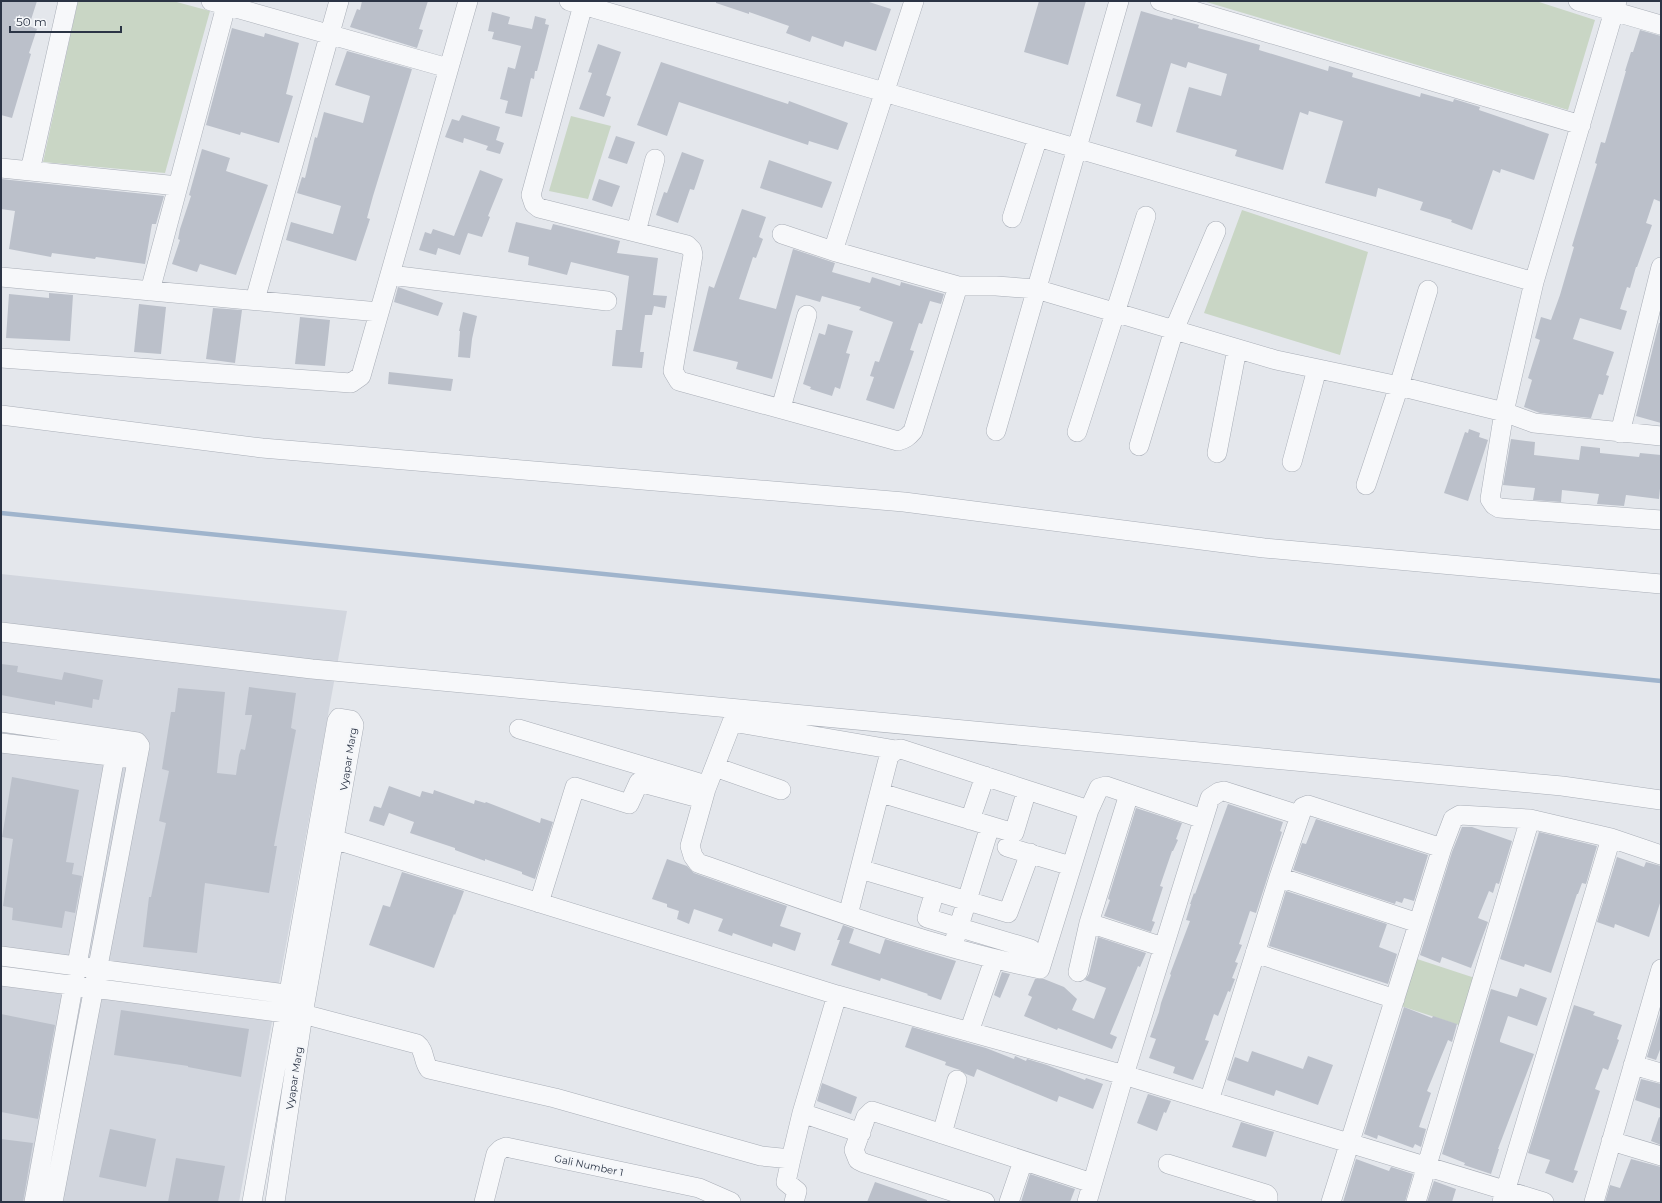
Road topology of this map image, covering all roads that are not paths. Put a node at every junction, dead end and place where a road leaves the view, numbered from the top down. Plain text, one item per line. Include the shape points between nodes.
1 (68, 1) edge
2 (339, 1) edge
3 (468, 1) edge
4 (914, 1) edge
5 (1119, 1) edge
6 (1160, 1) edge
7 (1578, 1) edge
8 (218, 3) edge
9 (576, 3) edge
10 (1616, 6) edge
11 (1661, 25) edge
12 (329, 35) junction
13 (448, 68) junction
14 (884, 92) junction
15 (1581, 125) junction
16 (1038, 137) junction
17 (1076, 148) junction
18 (655, 159) dead end
19 (1, 168) edge
20 (30, 171) junction
21 (178, 186) junction
22 (1146, 216) dead end
23 (1012, 218) dead end
24 (1216, 231) dead end
25 (636, 232) junction
26 (782, 234) dead end
27 (833, 251) junction
28 (390, 275) junction
29 (1, 277) edge
30 (1660, 278) edge
31 (1534, 282) junction
32 (958, 286) junction
33 (1036, 290) junction
34 (1428, 290) dead end
35 (150, 291) junction
36 (255, 300) junction
37 (607, 301) dead end
38 (379, 312) junction
39 (1115, 313) junction
40 (807, 315) dead end
41 (1174, 330) junction
42 (1237, 349) junction
43 (1, 358) edge
44 (1317, 369) junction
45 (1400, 386) junction
46 (781, 408) junction
47 (1504, 412) junction
48 (1, 415) edge
49 (996, 431) dead end
50 (1077, 432) dead end
51 (1620, 432) junction
52 (1661, 436) edge
53 (1139, 446) dead end
54 (1217, 454) dead end
55 (1292, 462) dead end
56 (1366, 485) dead end
57 (1661, 520) edge
58 (1661, 584) edge
59 (1, 632) edge
60 (1, 722) edge
61 (519, 729) dead end
62 (1, 743) edge
63 (117, 747) junction
64 (896, 750) junction
65 (715, 767) junction
66 (985, 776) junction
67 (781, 790) dead end
68 (1027, 790) junction
69 (881, 793) junction
70 (705, 794) junction
71 (1129, 794) junction
72 (1661, 800) edge
73 (1089, 810) junction
74 (1299, 815) junction
75 (1203, 819) junction
76 (1530, 819) junction
77 (970, 820) junction
78 (990, 826) junction
79 (317, 834) junction
80 (1611, 838) junction
81 (335, 840) junction
82 (1007, 847) dead end
83 (1442, 848) junction
84 (1030, 853) junction
85 (1661, 855) edge
86 (1071, 866) junction
87 (860, 869) junction
88 (1279, 877) junction
89 (935, 891) junction
90 (967, 901) junction
91 (539, 903) junction
92 (848, 915) junction
93 (1089, 923) junction
94 (1418, 923) junction
95 (959, 927) junction
96 (1163, 947) junction
97 (952, 948) junction
98 (1031, 949) dead end
99 (1255, 953) junction
100 (1, 956) edge
101 (994, 960) junction
102 (77, 966) junction
103 (98, 969) junction
104 (1078, 972) dead end
105 (1, 976) edge
106 (1659, 980) edge
107 (73, 986) junction
108 (94, 988) junction
109 (837, 994) junction
110 (1395, 999) junction
111 (296, 1005) junction
112 (969, 1032) junction
113 (1633, 1065) junction
114 (1661, 1073) edge
115 (1124, 1075) junction
116 (957, 1080) dead end
117 (1209, 1101) junction
118 (802, 1114) junction
119 (861, 1133) junction
120 (942, 1134) junction
121 (1612, 1141) junction
122 (1350, 1144) junction
123 (1661, 1156) edge
124 (791, 1159) junction
125 (1023, 1161) junction
126 (1168, 1164) dead end
127 (1426, 1167) junction
128 (1092, 1183) junction
129 (1504, 1196) edge
130 (34, 1202) edge
131 (53, 1202) edge
132 (252, 1202) edge
133 (275, 1202) edge
134 (484, 1202) edge
135 (731, 1202) edge
136 (794, 1202) edge
137 (985, 1202) edge
138 (1009, 1202) edge
139 (1087, 1202) edge
140 (1268, 1202) edge
141 (1331, 1202) edge
142 (1416, 1202) edge
143 (1544, 1202) edge
144 (1594, 1202) edge

1 - 20 street
2 - 12 street
3 - 13 street
4 - 14 street
5 - 17 street
6 - 15 street
7 - 10 street
8 - 12 street
8 - 21 street
9 - 14 street
9 - 25 street via 530,195 539,208
10 - 11 street
10 - 15 street
12 - 13 street
12 - 36 street
13 - 28 street
14 - 16 street
14 - 27 street
15 - 31 street
16 - 17 street
16 - 23 street
17 - 31 street
17 - 33 street
18 - 25 street
19 - 20 street
20 - 21 street
21 - 35 street
22 - 39 street
24 - 41 street
25 - 46 street via 687,245 692,250 673,371 678,381
26 - 27 street
27 - 32 street
28 - 37 street
28 - 38 street
29 - 35 street
30 - 51 street
31 - 47 street
32 - 33 street
32 - 46 street via 913,431 908,437 898,441
33 - 39 street
33 - 49 street
34 - 45 street
35 - 36 street
36 - 38 street
38 - 43 street via 362,376 351,383
39 - 41 street
39 - 50 street
40 - 46 street
41 - 42 street
41 - 53 street
42 - 44 street
42 - 54 street
44 - 45 street
44 - 55 street
45 - 47 street
45 - 56 street
47 - 51 street via 1534,423
47 - 57 street via 1490,499 1494,505 1499,508
48 - 58 street via 262,448 904,502 1264,548
51 - 52 street
59 - 72 street via 312,669 1554,785
60 - 63 street
61 - 70 street via 701,782
62 - 63 street
63 - 102 street
63 - 103 street via 138,742 140,746
64 - 65 street via 732,722
64 - 66 street via 901,749
64 - 69 street via 889,756
65 - 67 street
65 - 70 street
66 - 68 street
66 - 77 street
68 - 73 street
68 - 78 street via 1014,833
69 - 77 street
69 - 87 street
70 - 91 street via 639,782 628,804 575,787
70 - 92 street via 690,846 698,862
71 - 73 street via 1102,786 1097,790
71 - 75 street
71 - 93 street
73 - 86 street
74 - 75 street via 1224,791 1210,798
74 - 83 street via 1308,805
74 - 88 street
75 - 96 street
76 - 80 street
76 - 83 street via 1460,815 1450,822
76 - 127 street
77 - 78 street
78 - 90 street
79 - 81 street
79 - 81 street, Vyapar Marg via 337,721 340,718 351,720 354,724
79 - 111 street, Vyapar Marg
80 - 85 street
80 - 129 street
81 - 91 street
81 - 111 street, Vyapar Marg
82 - 84 street
83 - 94 street
84 - 86 street
84 - 90 street via 1008,913
86 - 101 street via 1040,969
87 - 89 street
87 - 92 street
88 - 94 street
88 - 99 street
89 - 90 street
89 - 95 street via 928,918
90 - 95 street
91 - 109 street
92 - 97 street
93 - 96 street
93 - 104 street
94 - 110 street
95 - 97 street
95 - 98 street
96 - 115 street
97 - 101 street
99 - 110 street
99 - 117 street
100 - 102 street
101 - 112 street
102 - 103 street
102 - 107 street
103 - 108 street
103 - 111 street
105 - 107 street
106 - 113 street
107 - 108 street
107 - 130 street
108 - 111 street
108 - 131 street
109 - 112 street
109 - 118 street
110 - 122 street
111 - 124 street via 417,1044 429,1069 556,1098 761,1156
111 - 132 street, Vyapar Marg
111 - 133 street, Vyapar Marg
112 - 115 street
113 - 114 street
113 - 121 street
115 - 117 street
115 - 128 street
116 - 120 street
117 - 122 street
118 - 119 street
118 - 124 street
119 - 120 street via 866,1117 872,1111
119 - 137 street via 854,1150 858,1160
120 - 125 street
121 - 123 street
121 - 144 street
122 - 127 street
122 - 141 street
124 - 136 street via 786,1182 797,1191
125 - 128 street
125 - 138 street
126 - 140 street via 1266,1194
127 - 129 street
127 - 142 street
128 - 139 street
129 - 143 street
134 - 135 street, Gali Number 1 via 496,1154 506,1147 698,1188

